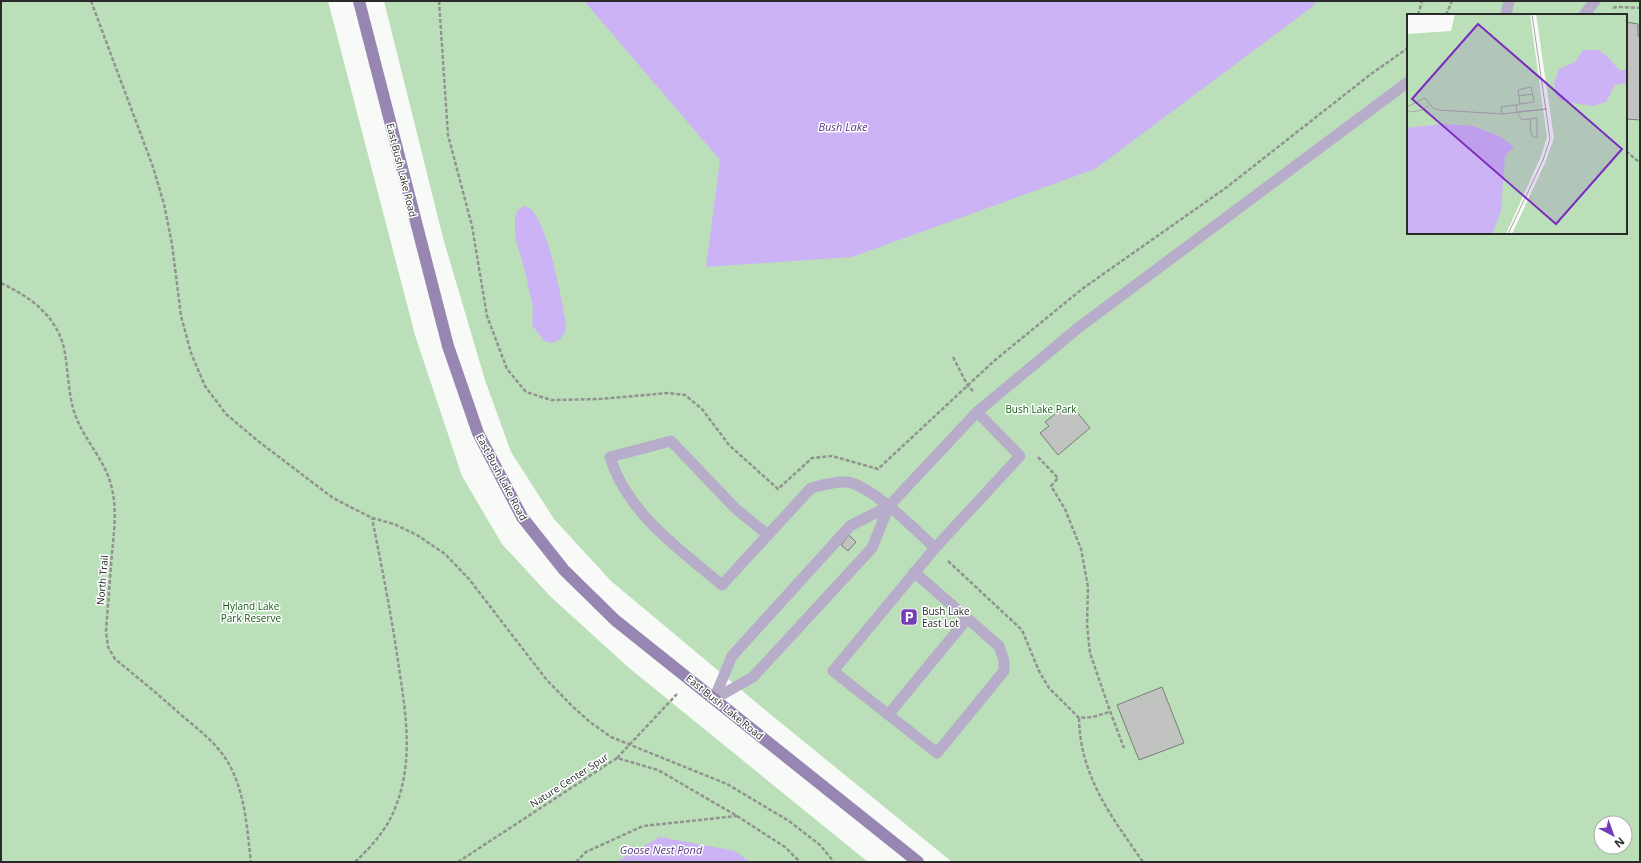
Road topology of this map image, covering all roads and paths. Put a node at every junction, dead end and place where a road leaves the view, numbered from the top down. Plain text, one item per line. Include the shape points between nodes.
1 (91, 1) edge
2 (359, 1) edge
3 (439, 1) edge
4 (1422, 1) edge
5 (1452, 1) edge
6 (1509, 1) edge
7 (1595, 1) edge
8 (1640, 8) edge
9 (1608, 10) dead end
10 (1418, 14) edge
11 (1446, 14) edge
12 (1506, 14) edge
13 (1585, 14) edge
14 (1407, 49) edge
15 (1407, 83) edge
16 (1627, 152) edge
17 (1640, 163) edge
18 (1, 283) edge
19 (953, 357) dead end
20 (968, 386) junction
21 (986, 404) junction
22 (977, 412) junction
23 (1038, 456) dead end
24 (889, 506) junction
25 (372, 518) junction
26 (768, 535) junction
27 (935, 548) junction
28 (914, 572) junction
29 (967, 619) junction
30 (714, 699) junction
31 (1110, 712) junction
32 (888, 714) junction
33 (1079, 718) junction
34 (630, 744) junction
35 (1124, 748) dead end
36 (617, 758) junction
37 (737, 816) junction
38 (251, 862) edge
39 (355, 862) edge
40 (458, 862) edge
41 (576, 862) edge
42 (800, 862) edge
43 (834, 862) edge
44 (918, 862) edge
45 (1143, 862) edge

1 - 25 path via 153,167 164,204 181,316 191,353 205,386 226,414 258,441 333,498
2 - 30 street, East Bush Lake Road via 448,346 478,433 522,517 564,570 615,620
3 - 20 path via 448,135 472,226 487,316 507,369 526,392 551,400 600,400 668,394 685,396 702,409 729,445 778,489 812,458 832,456 878,469
4 - 10 path
5 - 11 path
6 - 12 lane
7 - 13 lane
8 - 9 path via 1616,7
14 - 20 path via 1227,187 1082,289 994,361
15 - 21 lane via 1078,328
16 - 17 path
18 - 38 path, North Trail via 22,293 54,324 63,347 73,409 83,432 103,463 112,489 115,518 106,631 108,647 115,659 206,736 222,753 232,770 242,800
19 - 20 path
20 - 21 path
21 - 22 lane
22 - 24 lane
22 - 27 lane via 1020,456
23 - 31 path via 1058,478 1051,486 1065,509 1081,549 1088,587 1087,625 1090,654
24 - 26 lane via 848,482 829,483 811,488
24 - 27 lane
24 - 30 lane via 872,548 753,677
24 - 30 lane via 850,526 732,656
25 - 34 path via 394,524 417,535 445,554 469,579 546,679 572,706 611,737
25 - 39 path via 390,607 407,724 407,750 404,778 394,811 387,826 371,847
26 - 26 lane via 722,585 664,536 633,503 614,471 610,457 671,441 736,509
27 - 28 lane
27 - 33 path via 1022,630 1049,688
28 - 29 lane
28 - 32 lane via 833,671
29 - 32 lane
29 - 32 lane via 999,646 1004,670 937,753
30 - 44 street, East Bush Lake Road
31 - 33 path
31 - 35 path
33 - 45 path via 1079,737 1086,766 1096,791
34 - 36 path
34 - 43 path via 727,784 820,844
36 - 37 path, Nature Center Spur via 658,770
36 - 40 path, Nature Center Spur
37 - 41 path via 643,826 586,852
37 - 42 path, Nature Center Spur via 785,847

